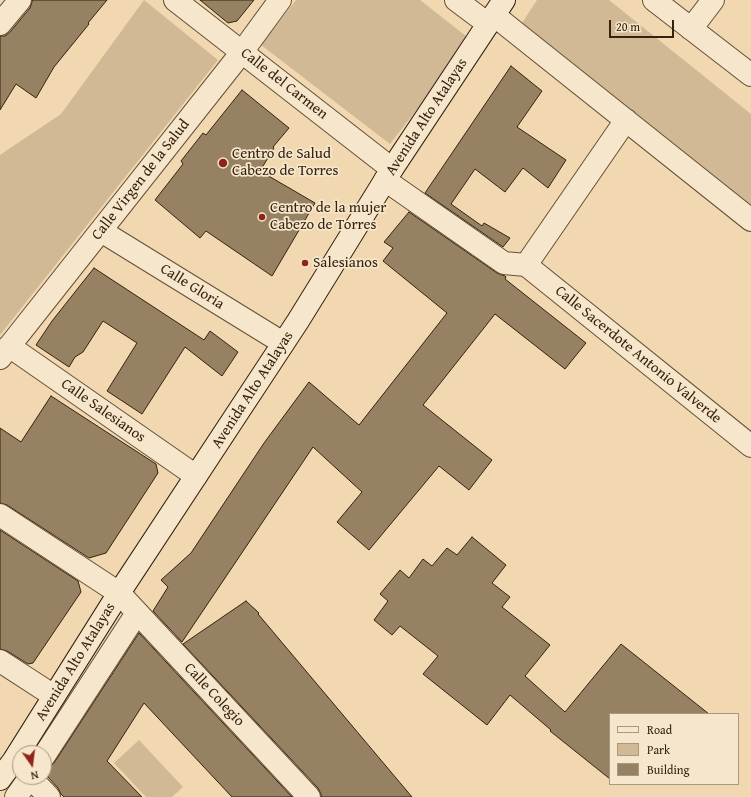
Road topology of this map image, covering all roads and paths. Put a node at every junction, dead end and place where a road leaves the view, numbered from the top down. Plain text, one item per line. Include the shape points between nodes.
1 (20, 0) edge
2 (175, 0) edge
3 (280, 0) edge
4 (456, 0) edge
5 (654, 0) edge
6 (713, 0) edge
7 (495, 13) edge
8 (0, 24) edge
9 (691, 29) junction
10 (242, 52) junction
11 (751, 75) edge
12 (626, 120) junction
13 (389, 174) junction
14 (751, 220) edge
15 (101, 231) junction
16 (526, 265) junction
17 (283, 343) junction
18 (5, 352) edge
19 (751, 446) edge
20 (196, 476) junction
21 (0, 515) edge
22 (119, 594) junction
23 (138, 613) junction
24 (0, 661) edge
25 (54, 696) junction
26 (27, 745) edge
27 (51, 745) edge
28 (12, 768) edge
29 (0, 779) edge
30 (24, 785) edge
31 (38, 785) edge
32 (16, 797) edge
33 (49, 797) edge
34 (309, 797) edge

1 - 8 street
2 - 10 street, Calle del Carmen
3 - 10 street, Calle Virgen de la Salud
4 - 7 street
5 - 9 street
6 - 9 street
7 - 12 street
7 - 13 street, Avenida Alto Atalayas
9 - 11 street
10 - 13 street, Calle del Carmen
10 - 15 street, Calle Virgen de la Salud
12 - 14 street
12 - 16 street
13 - 16 street, Calle del Carmen via 504,264
13 - 17 street, Avenida Alto Atalayas
15 - 17 street, Calle Gloria
15 - 18 street, Calle Virgen de la Salud
16 - 19 street, Calle Sacerdote Antonio Valverde
17 - 20 street, Avenida Alto Atalayas
18 - 20 street, Calle Salesianos
20 - 22 street, Avenida Alto Atalayas
21 - 22 street, Calle Colegio
22 - 23 street, Calle Colegio
22 - 25 street, Avenida Alto Atalayas
23 - 27 street
23 - 34 street, Calle Colegio
24 - 25 street
25 - 26 street, Avenida Alto Atalayas
28 - 29 street, Avenida Alto Atalayas
30 - 32 street
31 - 33 street

